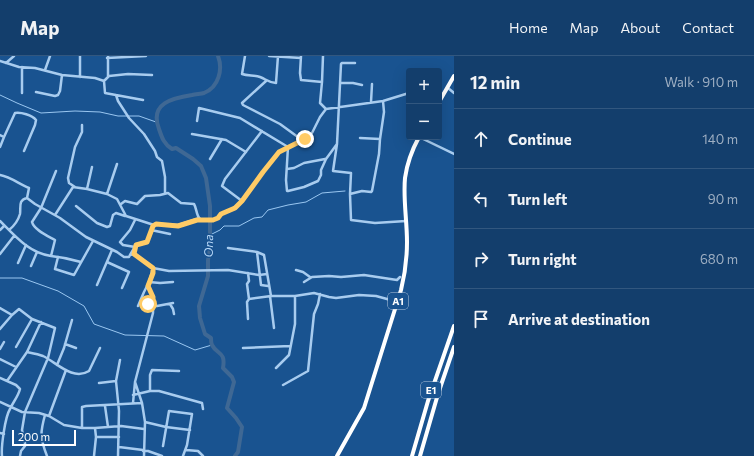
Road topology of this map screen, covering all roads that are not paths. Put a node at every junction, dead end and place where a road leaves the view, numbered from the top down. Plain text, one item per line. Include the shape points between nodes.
1 (14, 56) edge
2 (50, 56) edge
3 (80, 56) edge
4 (146, 56) edge
5 (245, 56) edge
6 (269, 56) edge
7 (278, 56) edge
8 (323, 56) edge
9 (108, 57) edge
10 (301, 57) edge
11 (0, 61) edge
12 (6, 63) junction
13 (355, 63) dead end
14 (22, 67) junction
15 (44, 70) junction
16 (62, 75) junction
17 (152, 75) dead end
18 (454, 76) edge
19 (108, 77) junction
20 (80, 78) junction
21 (104, 81) junction
22 (266, 81) junction
23 (322, 82) junction
24 (340, 83) junction
25 (372, 84) dead end
26 (362, 85) dead end
27 (447, 88) junction
28 (36, 92) dead end
29 (22, 93) dead end
30 (444, 93) joint
31 (454, 93) edge
32 (406, 94) edge
33 (116, 95) junction
34 (442, 97) edge
35 (143, 100) dead end
36 (383, 101) junction
37 (371, 102) junction
38 (338, 108) junction
39 (326, 109) junction
40 (196, 121) dead end
41 (82, 125) dead end
42 (262, 131) junction
43 (192, 134) dead end
44 (0, 135) edge
45 (4, 137) junction
46 (360, 138) dead end
47 (380, 139) junction
48 (222, 140) junction
49 (302, 140) junction
50 (418, 140) edge
51 (425, 140) edge
52 (337, 144) junction
53 (0, 146) edge
54 (288, 147) junction
55 (24, 151) dead end
56 (246, 152) junction
57 (454, 154) edge
58 (326, 159) junction
59 (210, 160) dead end
60 (117, 164) dead end
61 (92, 167) dead end
62 (287, 169) junction
63 (56, 171) dead end
64 (0, 175) edge
65 (75, 187) junction
66 (87, 189) junction
67 (165, 193) junction
68 (107, 194) junction
69 (350, 194) junction
70 (27, 198) junction
71 (242, 201) junction
72 (121, 204) junction
73 (76, 206) dead end
74 (41, 208) junction
75 (55, 215) junction
76 (126, 216) junction
77 (201, 219) junction
78 (135, 220) junction
79 (406, 221) junction
80 (0, 222) edge
81 (154, 225) junction
82 (4, 226) junction
83 (0, 230) edge
84 (9, 230) junction
85 (151, 230) junction
86 (170, 234) dead end
87 (14, 236) junction
88 (93, 241) junction
89 (26, 245) junction
90 (135, 247) junction
91 (228, 248) dead end
92 (112, 250) junction
93 (37, 252) junction
94 (257, 252) junction
95 (0, 254) edge
96 (134, 254) junction
97 (130, 255) junction
98 (51, 256) junction
99 (58, 257) junction
100 (81, 262) junction
101 (107, 262) junction
102 (18, 263) dead end
103 (31, 266) dead end
104 (153, 268) junction
105 (296, 270) dead end
106 (248, 272) junction
107 (267, 274) junction
108 (259, 275) junction
109 (310, 277) junction
110 (400, 277) dead end
111 (173, 282) dead end
112 (304, 282) dead end
113 (149, 284) junction
114 (97, 285) dead end
115 (268, 286) junction
116 (122, 288) dead end
117 (320, 294) junction
118 (270, 296) junction
119 (295, 296) junction
120 (249, 299) junction
121 (141, 302) junction
122 (398, 302) junction
123 (153, 305) junction
124 (138, 306) dead end
125 (0, 308) edge
126 (174, 314) dead end
127 (12, 316) junction
128 (32, 319) junction
129 (248, 319) dead end
130 (72, 320) dead end
131 (41, 322) junction
132 (454, 326) edge
133 (274, 328) dead end
134 (0, 329) edge
135 (4, 342) dead end
136 (65, 344) junction
137 (290, 346) junction
138 (16, 347) dead end
139 (454, 347) edge
140 (76, 348) dead end
141 (100, 348) dead end
142 (243, 348) dead end
143 (0, 349) edge
144 (27, 352) junction
145 (0, 359) edge
146 (48, 359) junction
147 (120, 360) dead end
148 (57, 365) junction
149 (16, 367) junction
150 (276, 368) dead end
151 (66, 370) junction
152 (179, 371) dead end
153 (0, 378) edge
154 (7, 381) junction
155 (116, 382) junction
156 (135, 382) junction
157 (100, 383) dead end
158 (283, 385) dead end
159 (150, 391) junction
160 (139, 393) junction
161 (132, 395) junction
162 (0, 402) edge
163 (133, 403) junction
164 (142, 403) junction
165 (118, 404) junction
166 (11, 406) junction
167 (105, 406) junction
168 (203, 409) dead end
169 (25, 412) junction
170 (45, 415) junction
171 (49, 416) junction
172 (145, 422) junction
173 (108, 426) junction
174 (119, 426) junction
175 (82, 428) junction
176 (95, 428) junction
177 (166, 428) junction
178 (144, 429) junction
179 (190, 430) junction
180 (0, 433) edge
181 (4, 434) junction
182 (119, 437) junction
183 (96, 438) junction
184 (164, 446) dead end
185 (119, 447) junction
186 (186, 450) junction
187 (143, 451) junction
188 (2, 456) edge
189 (20, 456) edge
190 (47, 456) edge
191 (94, 456) edge
192 (118, 456) edge
193 (144, 456) edge
194 (162, 456) edge
195 (183, 456) edge
196 (202, 456) edge
197 (337, 456) edge
198 (412, 456) edge
199 (420, 456) edge

1 - 12 street
2 - 15 street
3 - 20 street
4 - 9 street
5 - 22 street via 242,74 260,76
6 - 7 street
7 - 10 street
7 - 22 street via 276,83
8 - 23 street
9 - 19 street
10 - 23 street via 301,80
11 - 12 street
12 - 14 street
13 - 24 street via 341,64
14 - 15 street
14 - 29 street
15 - 16 street
16 - 20 street
16 - 28 street via 58,95
17 - 19 street via 128,74
18 - 27 highway
19 - 21 street
20 - 21 street
21 - 33 street via 104,93
22 - 49 street via 242,103 243,105 280,124
23 - 39 street via 320,103
24 - 26 street
24 - 38 street
25 - 37 street
27 - 30 highway
27 - 31 street
30 - 34 highway
32 - 36 street
33 - 35 street
33 - 67 street via 122,108 144,134 162,162
36 - 37 street
36 - 47 street
37 - 38 street
38 - 39 street
38 - 52 street
39 - 49 street via 311,135
40 - 42 street via 199,108 240,118
41 - 65 street via 68,178 69,183
42 - 54 street
42 - 56 street
43 - 48 street
44 - 45 street
45 - 53 street
45 - 55 street via 15,113 34,118 35,125
46 - 47 street
47 - 69 street via 372,192
48 - 56 street
48 - 59 street
49 - 54 street
50 - 79 highway, A1 via 405,178
51 - 57 street
52 - 58 street
52 - 69 street via 333,171 351,173
54 - 62 street
54 - 71 street via 273,159
56 - 71 street via 222,186
58 - 62 street
58 - 62 street via 318,181 288,191
60 - 68 street
61 - 66 street
63 - 74 street
64 - 70 street via 29,188
65 - 66 street
65 - 75 street
66 - 68 street
67 - 72 street via 145,196 138,204 126,201
67 - 77 street via 170,193 181,203 194,204
68 - 72 street
69 - 79 street via 353,221 375,224
70 - 74 street
70 - 84 street via 22,199 20,215
71 - 77 street via 218,218
72 - 76 street
73 - 76 street via 97,223 108,227 116,213
74 - 75 street
74 - 98 street via 32,224 55,240
75 - 88 street
76 - 78 street
77 - 81 street via 178,226
78 - 81 street
78 - 90 street via 120,242
79 - 122 highway, A1 via 406,262
80 - 82 street
81 - 85 street
82 - 83 street
82 - 84 street
84 - 87 street
85 - 86 street
85 - 90 street via 147,242
87 - 89 street
87 - 95 street
88 - 92 street
88 - 100 street
89 - 93 street
89 - 102 street
90 - 96 street
90 - 97 street
91 - 94 street
92 - 97 street via 124,257
92 - 101 street
93 - 98 street
93 - 103 street
94 - 107 street via 264,255
94 - 108 street
96 - 97 street
96 - 104 street
98 - 99 street
99 - 100 street
99 - 100 street via 55,269 72,275 77,272
101 - 114 street
101 - 116 street via 128,272
104 - 106 street via 169,271
104 - 113 street
105 - 109 street
106 - 108 street
106 - 120 street
107 - 108 street
107 - 115 street
108 - 115 street via 261,285
109 - 110 street via 364,275 397,280
109 - 112 street
111 - 113 street
113 - 121 street
113 - 123 street
115 - 118 street
117 - 119 street
117 - 122 street via 336,298 376,296
117 - 158 street via 314,314 308,371
118 - 119 street
118 - 120 street
118 - 133 street
119 - 137 street via 295,324
120 - 129 street
121 - 123 street
121 - 124 street
122 - 197 highway, A1 via 364,408
123 - 126 street via 171,303
123 - 156 street
125 - 127 street
127 - 128 street via 19,309
127 - 134 street
128 - 131 street
128 - 138 street
130 - 136 street
131 - 144 street
131 - 146 street via 55,328
132 - 198 highway, E1
135 - 143 street
136 - 140 street
136 - 148 street
137 - 142 street
137 - 150 street via 287,358
139 - 199 highway, E1
141 - 151 street via 85,374
144 - 146 street
144 - 149 street
145 - 149 street
146 - 148 street
146 - 169 street
147 - 155 street
148 - 151 street
149 - 154 street
151 - 171 street
152 - 159 street via 152,370
153 - 154 street
154 - 166 street via 19,388
155 - 157 street
155 - 165 street
156 - 160 street
156 - 161 street
159 - 160 street
159 - 168 street via 159,391 202,403
160 - 161 street
160 - 164 street
161 - 163 street
162 - 166 street
163 - 164 street
163 - 165 street
164 - 172 street
165 - 167 street
165 - 174 street
166 - 169 street
166 - 181 street via 6,417
167 - 173 street
167 - 175 street via 82,408
169 - 170 street
169 - 189 street via 22,430 25,446
170 - 171 street
170 - 190 street via 40,435
171 - 175 street via 64,425
172 - 177 street
172 - 178 street
173 - 174 street
173 - 176 street
174 - 178 street
174 - 182 street
175 - 176 street
176 - 183 street
177 - 179 street
177 - 179 street via 169,411 184,412 192,414
177 - 184 street
178 - 187 street
179 - 186 street
180 - 181 street
181 - 188 street
182 - 183 street
182 - 185 street
183 - 191 street
185 - 187 street
185 - 192 street
186 - 195 street
186 - 196 street via 198,451
187 - 193 street
187 - 194 street

